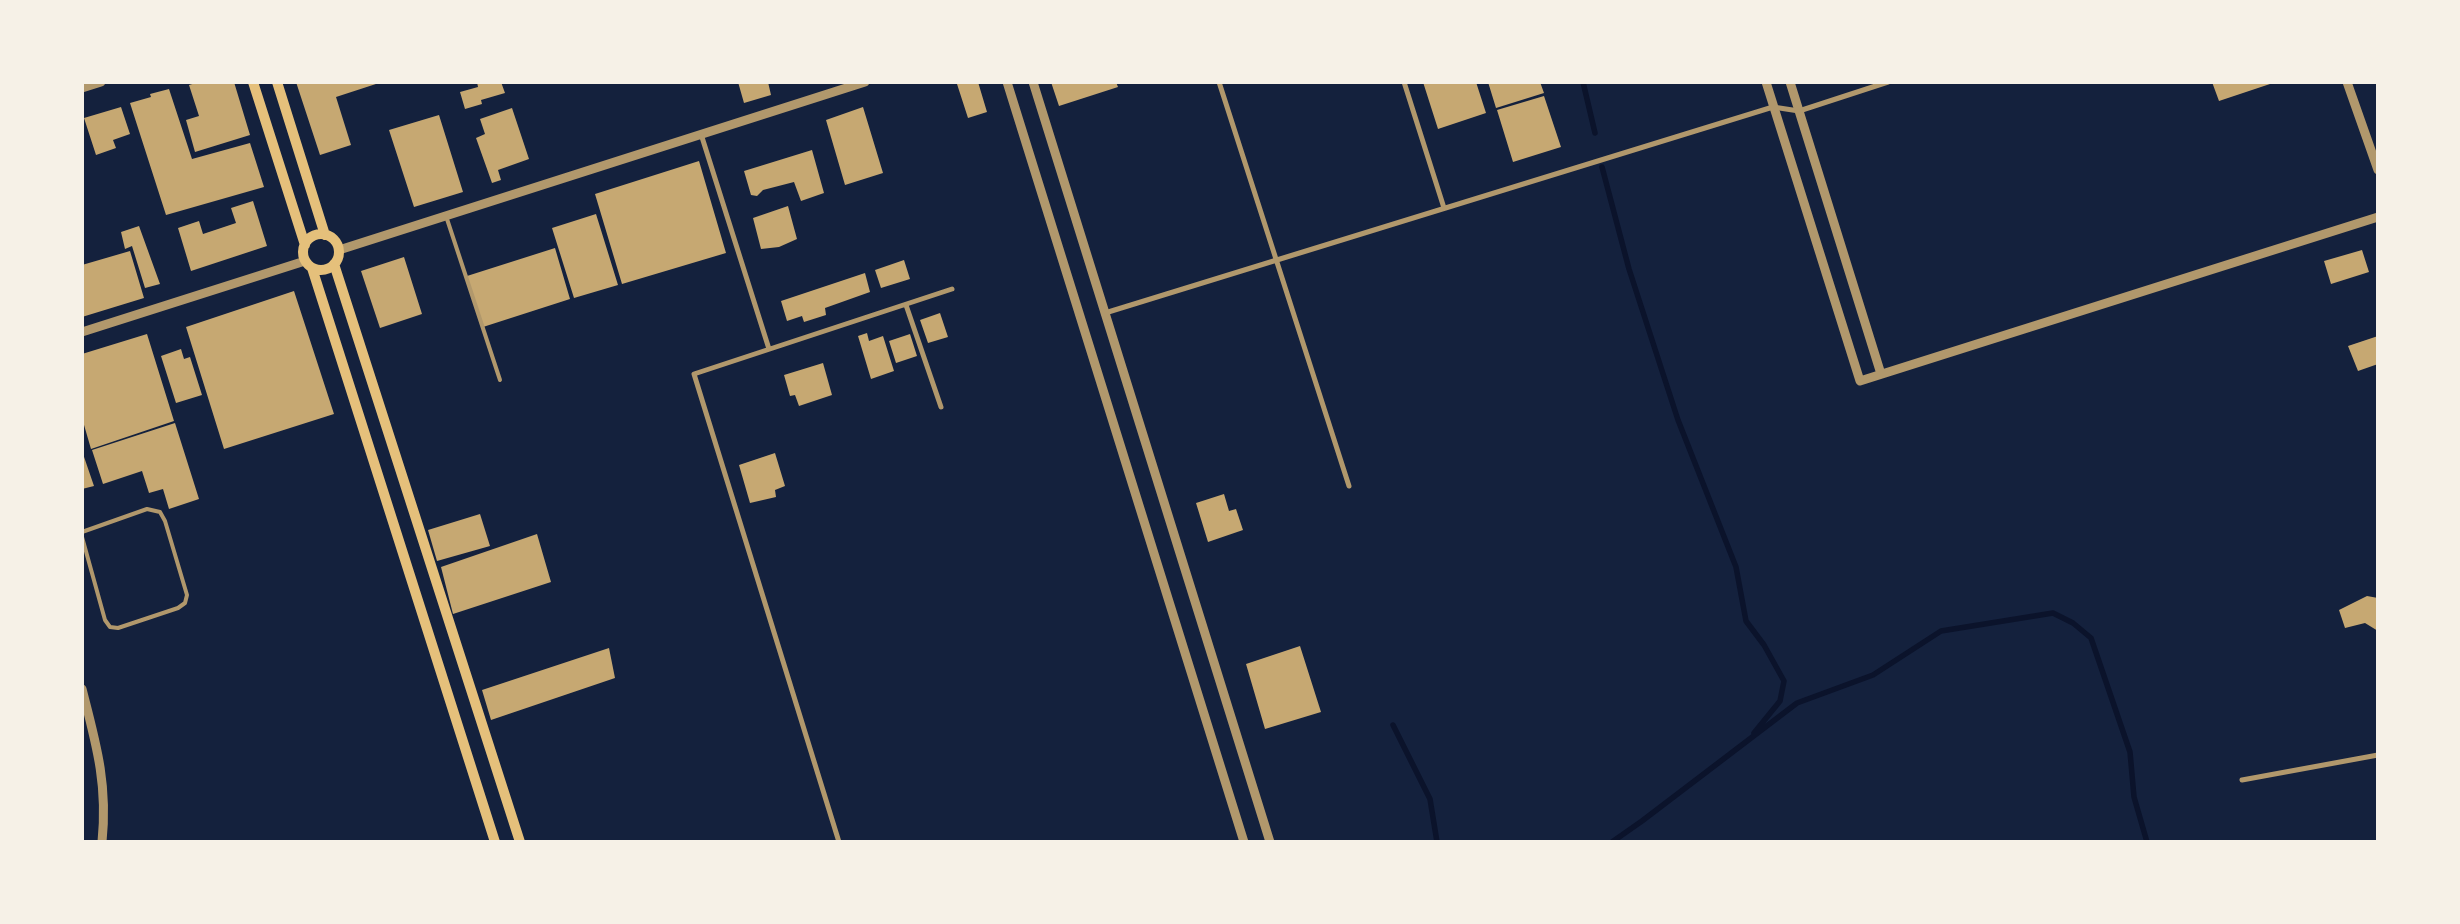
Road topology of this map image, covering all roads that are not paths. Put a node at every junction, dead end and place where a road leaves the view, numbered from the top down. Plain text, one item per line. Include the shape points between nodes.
1 (101, 82) edge
2 (253, 82) edge
3 (277, 82) edge
4 (865, 82) edge
5 (1007, 82) edge
6 (1033, 82) edge
7 (1218, 82) edge
8 (1404, 82) edge
9 (1766, 82) edge
10 (1790, 82) edge
11 (1888, 82) edge
12 (2347, 82) edge
13 (82, 88) edge
14 (1773, 107) junction
15 (1799, 111) junction
16 (701, 134) junction
17 (2378, 170) edge
18 (1444, 208) junction
19 (446, 216) junction
20 (2378, 217) edge
21 (325, 235) junction
22 (305, 245) junction
23 (339, 250) junction
24 (1276, 260) junction
25 (308, 264) junction
26 (334, 264) junction
27 (952, 289) dead end
28 (906, 305) junction
29 (1105, 313) junction
30 (82, 332) edge
31 (769, 349) junction
32 (1881, 374) junction
33 (500, 380) dead end
34 (941, 407) dead end
35 (1349, 486) dead end
36 (82, 532) edge
37 (82, 537) edge
38 (82, 689) edge
39 (2378, 755) edge
40 (2242, 780) dead end
41 (102, 842) edge
42 (495, 842) edge
43 (520, 842) edge
44 (839, 842) edge
45 (1244, 842) edge
46 (1270, 842) edge

1 - 13 street
2 - 22 main road
3 - 21 main road
4 - 16 street
5 - 45 street
6 - 29 street
7 - 24 street
8 - 18 street
9 - 14 street
10 - 15 street
11 - 15 street
12 - 17 street
14 - 15 street
14 - 18 street
14 - 32 street via 1860,381
15 - 32 street
16 - 19 street
16 - 31 street
18 - 24 street
19 - 23 street
19 - 33 lane
20 - 32 street
21 - 22 main road via 313,236
21 - 23 main road via 334,240
22 - 25 main road
23 - 26 main road
24 - 29 street
24 - 35 street
25 - 26 main road via 321,270
25 - 30 street
25 - 42 main road
26 - 43 main road
27 - 28 street
28 - 31 street
28 - 34 street
29 - 46 street
31 - 44 street via 694,374
36 - 37 lane via 147,509 160,512 187,594 185,603 118,628 110,627 105,620
38 - 41 street via 102,766 105,798
39 - 40 street

